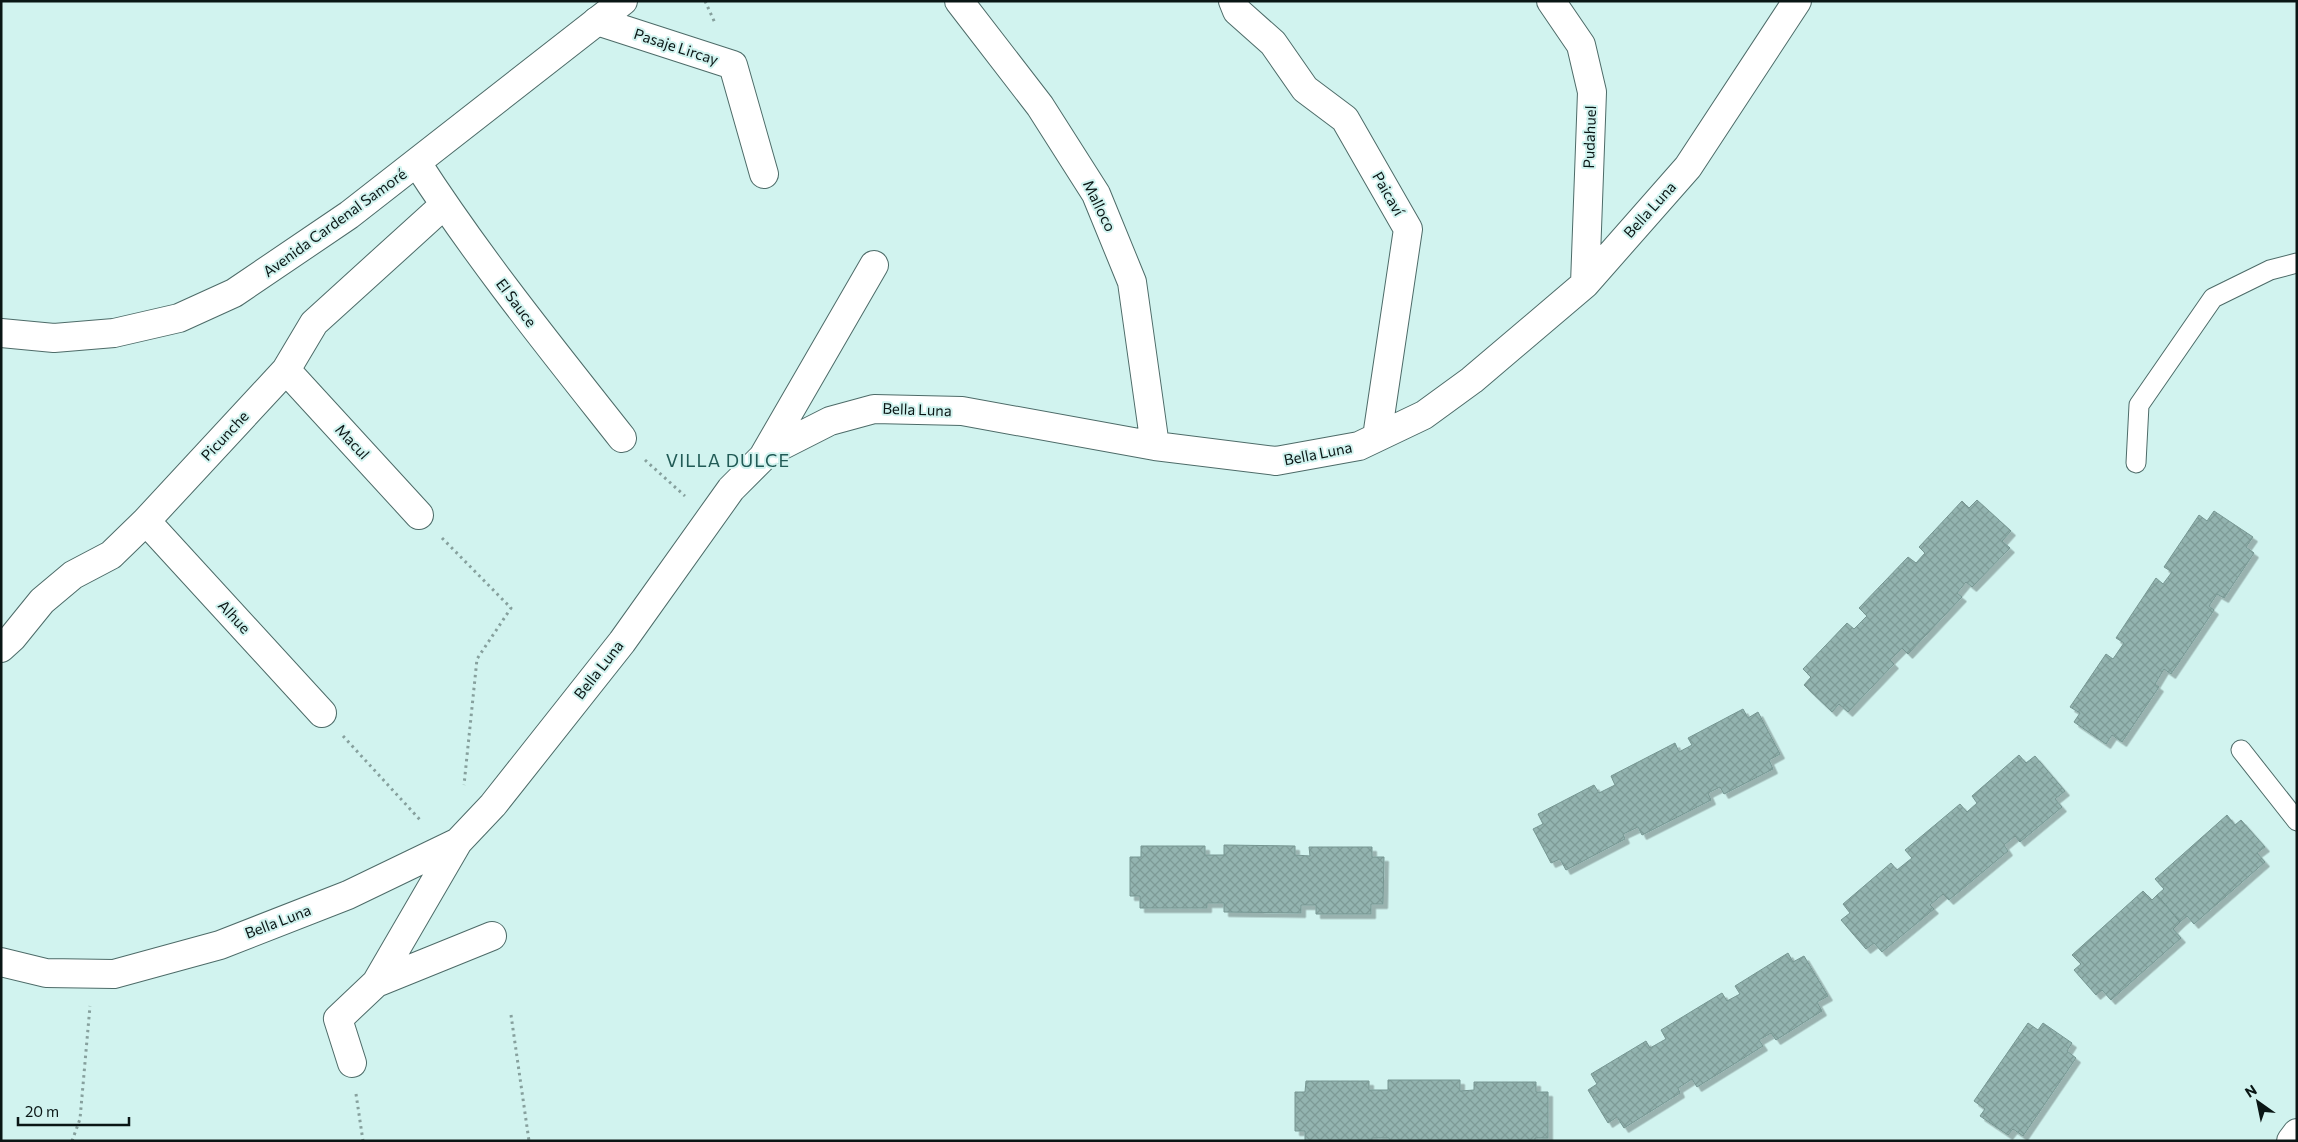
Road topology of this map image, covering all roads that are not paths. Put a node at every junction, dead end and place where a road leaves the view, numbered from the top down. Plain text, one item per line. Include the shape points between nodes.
1 (623, 1) edge
2 (959, 1) edge
3 (1233, 1) edge
4 (1551, 1) edge
5 (1797, 1) edge
6 (597, 21) junction
7 (417, 163) junction
8 (764, 174) dead end
9 (444, 205) junction
10 (874, 264) dead end
11 (2297, 264) edge
12 (1584, 284) junction
13 (1, 333) edge
14 (286, 370) junction
15 (1378, 437) junction
16 (622, 438) road end
17 (1155, 446) junction
18 (762, 458) junction
19 (2136, 463) dead end
20 (419, 515) road end
21 (146, 522) junction
22 (5, 634) edge
23 (322, 713) road end
24 (2240, 750) dead end
25 (2297, 821) edge
26 (452, 845) junction
27 (492, 936) dead end
28 (1, 962) edge
29 (376, 983) junction
30 (352, 1064) road end
31 (2297, 1133) edge
32 (2291, 1141) edge

1 - 6 street, Avenida Cardenal Samoré
2 - 17 street, Malloco via 1040,106 1096,194 1132,282
3 - 15 street, Paicaví via 1237,11 1274,43 1305,89 1345,118 1408,229
4 - 12 street, Pudahuel via 1581,45 1592,92
5 - 12 street, Bella Luna via 1688,167
6 - 7 street, Avenida Cardenal Samoré
6 - 8 street, Pasaje Lircay via 733,65
7 - 9 street, El Sauce
7 - 13 street, Avenida Cardenal Samoré via 291,256 234,293 179,318 114,334 54,338
9 - 14 street, Picunche via 314,323
9 - 16 street, El Sauce via 524,314
10 - 18 street
11 - 19 lane via 2270,270 2213,298 2139,405
12 - 15 street, Bella Luna via 1472,380 1424,415
14 - 20 street, Macul
14 - 21 street, Picunche
15 - 17 street, Bella Luna via 1359,446 1276,461
17 - 18 street, Bella Luna via 962,411 874,409 830,421
18 - 26 street, Bella Luna via 731,489 622,642 493,805
21 - 22 street, Picunche via 111,555 73,575
21 - 23 street, Alhue
24 - 25 lane
26 - 28 street, Bella Luna via 348,895 220,945 114,974 46,973
26 - 29 street
27 - 29 street
29 - 30 street via 338,1019
31 - 32 street

